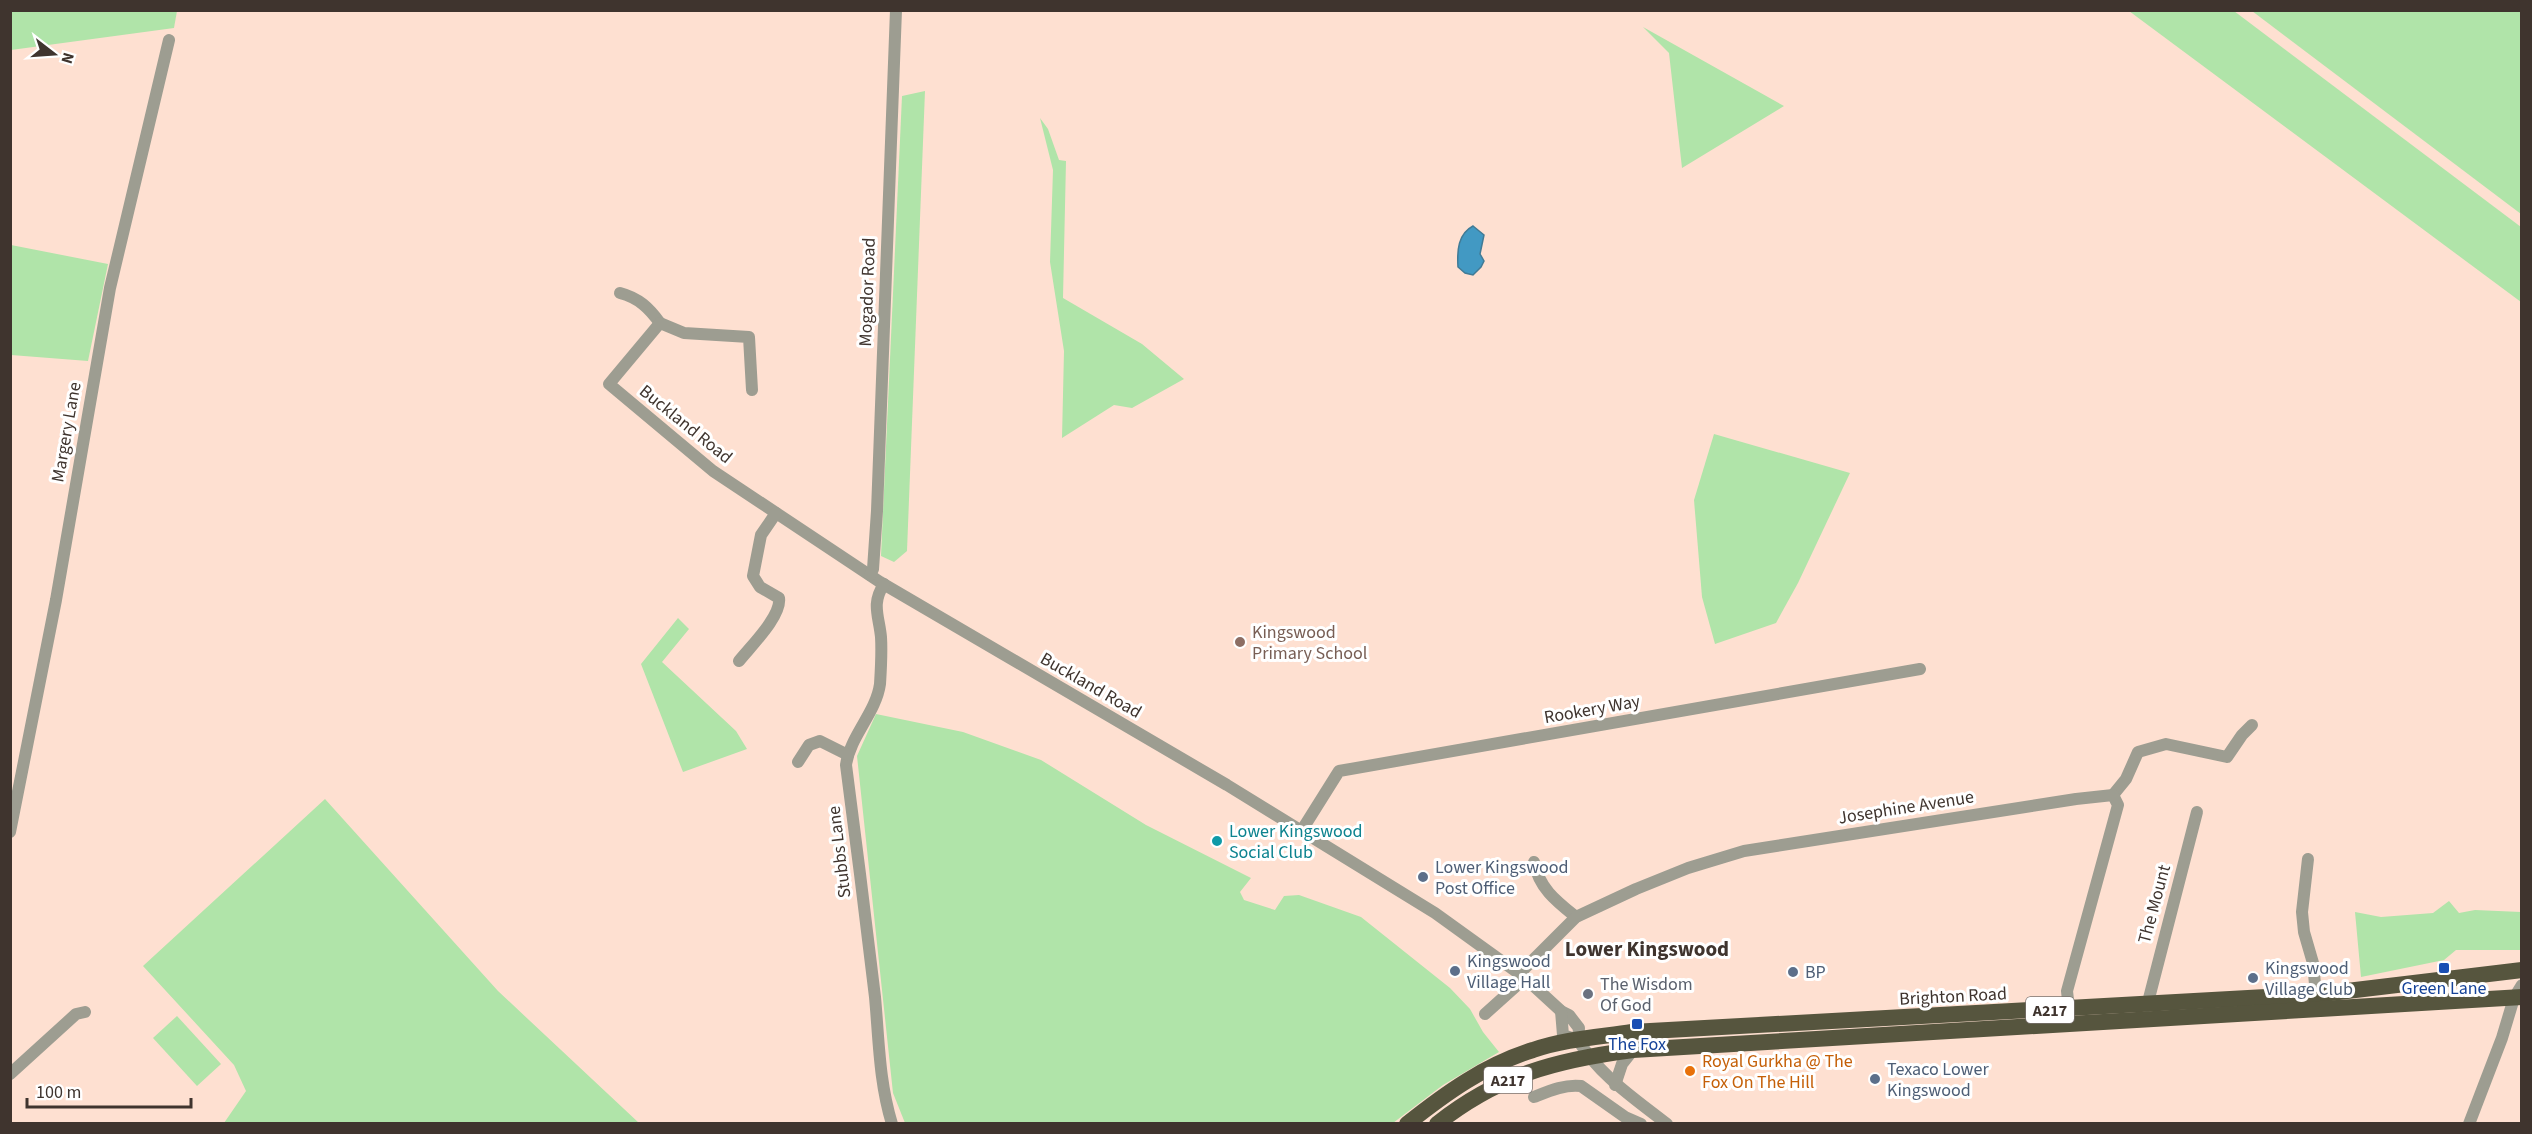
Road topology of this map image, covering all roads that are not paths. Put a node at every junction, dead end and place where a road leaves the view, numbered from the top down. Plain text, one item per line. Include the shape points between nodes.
1 (896, 10) edge
2 (169, 40) dead end
3 (620, 293) dead end
4 (660, 323) junction
5 (752, 390) dead end
6 (776, 513) junction
7 (870, 575) junction
8 (884, 585) junction
9 (739, 661) dead end
10 (1920, 669) dead end
11 (2252, 725) dead end
12 (848, 755) junction
13 (798, 762) dead end
14 (2113, 795) junction
15 (2197, 812) dead end
16 (1302, 830) junction
17 (10, 832) edge
18 (2308, 859) dead end
19 (1533, 862) dead end
20 (1576, 917) junction
21 (2522, 970) edge
22 (1522, 976) junction
23 (2519, 993) edge
24 (2316, 995) junction
25 (2147, 1006) junction
26 (2069, 1010) junction
27 (85, 1012) dead end
28 (1485, 1014) dead end
29 (1578, 1040) junction
30 (1633, 1050) junction
31 (1587, 1056) junction
32 (10, 1074) edge
33 (1615, 1085) junction
34 (1534, 1097) dead end
35 (1664, 1121) edge
36 (892, 1124) edge
37 (1407, 1124) edge
38 (1437, 1124) edge
39 (1642, 1124) edge
40 (2469, 1124) edge

1 - 7 street, Mogador Road via 877,511
2 - 17 street, Margery Lane via 110,288 56,600
3 - 4 street via 634,297
4 - 5 street via 684,333 749,337
4 - 6 street, Buckland Road via 609,384 713,471
6 - 7 street, Buckland Road
6 - 9 street via 761,536 753,576 760,587 779,598 780,605
7 - 8 street, Buckland Road
8 - 12 street, Stubbs Lane via 875,608 881,634 879,688
8 - 16 street, Buckland Road
10 - 16 street, Rookery Way via 1339,771
11 - 14 street via 2227,757 2166,744 2138,752 2126,779
12 - 13 street via 820,741 810,745
12 - 36 street, Stubbs Lane via 879,1068
14 - 20 street, Josephine Avenue via 1744,851 1688,868
14 - 26 street via 2118,805 2067,991
15 - 25 street, The Mount
16 - 22 street, Buckland Road via 1436,913
18 - 24 street via 2301,912
19 - 20 street via 1548,894
20 - 22 street, Josephine Avenue
21 - 24 highway, Brighton Road / A217
22 - 28 street, Josephine Avenue
22 - 29 street, Buckland Road via 1569,1015 1579,1028
23 - 30 highway, Brighton Road / A217
23 - 40 street
24 - 25 highway, Brighton Road / A217
25 - 26 highway, Brighton Road / A217
26 - 29 highway, Brighton Road / A217 via 1632,1032
27 - 32 street via 76,1014
29 - 31 street
29 - 37 highway, Brighton Road / A217 via 1534,1049 1494,1065 1450,1091
30 - 31 highway, Brighton Road / A217
30 - 33 street via 1622,1064
31 - 33 street
31 - 38 highway, Brighton Road / A217 via 1528,1071 1500,1083
33 - 35 street
34 - 39 street via 1553,1089 1581,1086 1625,1117
35 - 39 street

